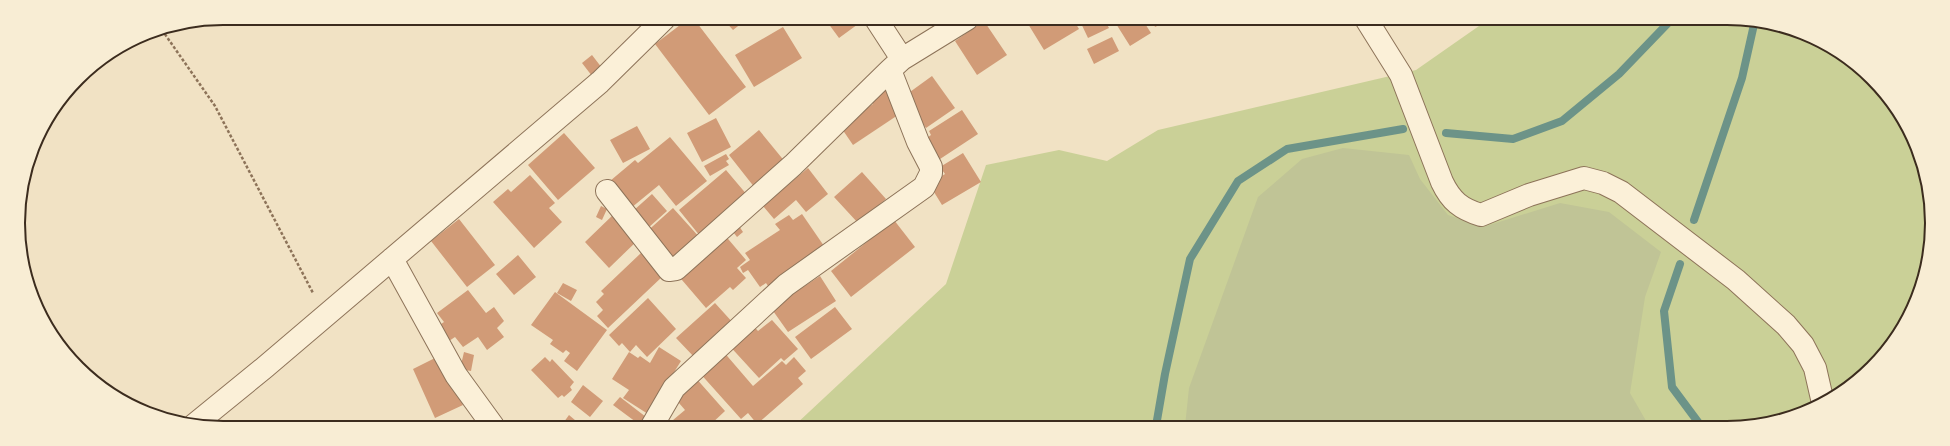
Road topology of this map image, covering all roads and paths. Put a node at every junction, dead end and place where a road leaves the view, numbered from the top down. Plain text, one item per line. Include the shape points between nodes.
1 (657, 25) edge
2 (879, 25) edge
3 (958, 25) edge
4 (1370, 25) edge
5 (165, 34) edge
6 (896, 65) junction
7 (607, 191) dead end
8 (392, 259) junction
9 (325, 317) junction
10 (1822, 397) edge
11 (201, 420) edge
12 (489, 421) edge
13 (655, 421) edge

1 - 8 street via 600,82
2 - 6 street
3 - 6 street
4 - 10 street via 1401,74 1442,182 1449,196 1459,206 1481,215 1529,195 1584,178 1603,183 1621,192 1736,280 1786,325 1803,345 1815,368
5 - 9 path via 215,106
6 - 7 street via 793,165 676,269 669,270
6 - 13 street via 915,136 931,167 931,174 924,187 786,285 674,388
8 - 9 street
8 - 12 street via 456,375
9 - 11 street

